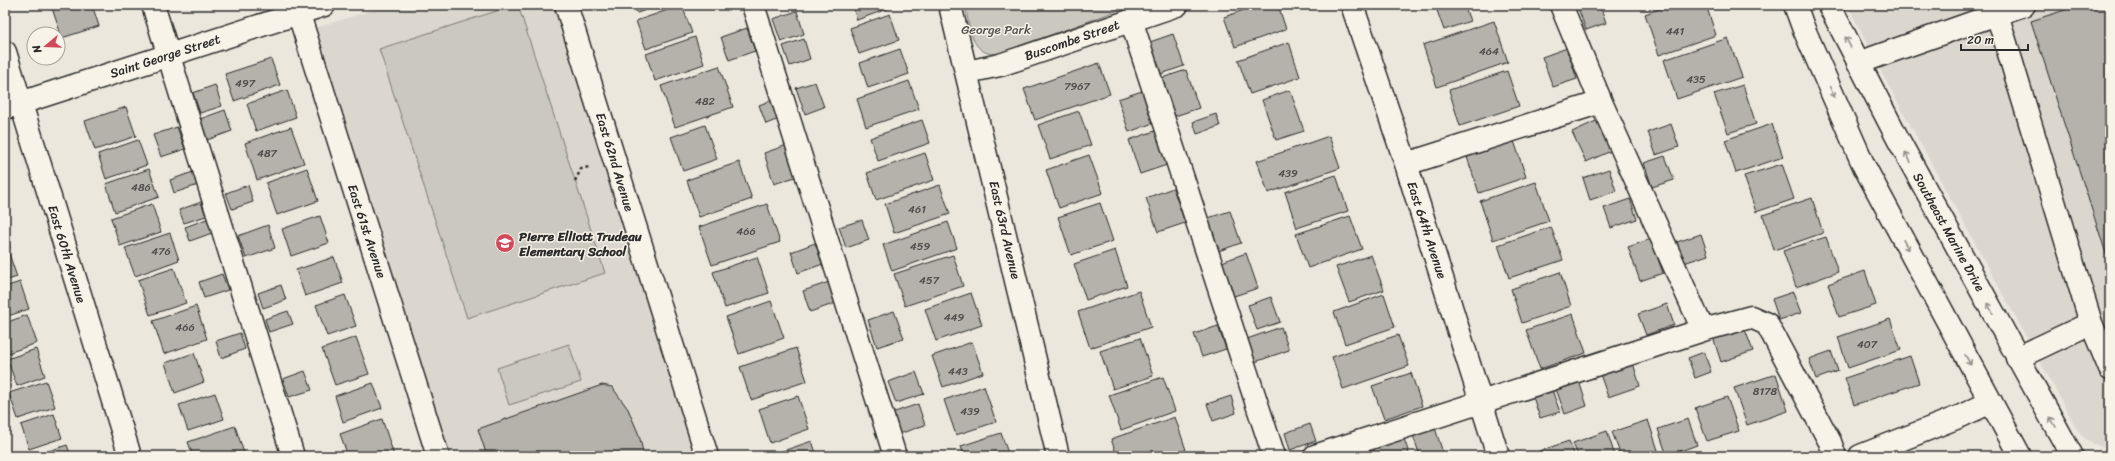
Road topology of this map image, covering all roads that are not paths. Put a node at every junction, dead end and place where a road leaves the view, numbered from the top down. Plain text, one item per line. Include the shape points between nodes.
1 (153, 5) edge
2 (324, 5) edge
3 (566, 5) edge
4 (753, 5) edge
5 (950, 5) edge
6 (1177, 5) edge
7 (1352, 5) edge
8 (1561, 5) edge
9 (1795, 5) edge
10 (1829, 5) edge
11 (2024, 5) edge
12 (297, 9) edge
13 (1997, 14) junction
14 (1131, 20) junction
15 (5, 52) edge
16 (169, 55) junction
17 (1858, 63) junction
18 (967, 72) junction
19 (1601, 102) junction
20 (13, 105) edge
21 (1406, 164) junction
22 (2091, 323) junction
23 (1703, 330) junction
24 (2017, 358) junction
25 (2110, 369) edge
26 (1481, 402) junction
27 (1991, 402) junction
28 (1869, 454) edge
29 (130, 456) edge
30 (293, 456) edge
31 (438, 456) edge
32 (707, 456) edge
33 (895, 456) edge
34 (1058, 456) edge
35 (1274, 456) edge
36 (1315, 456) edge
37 (1498, 456) edge
38 (1835, 456) edge
39 (2020, 456) edge
40 (2072, 456) edge

1 - 16 street
2 - 12 street, Saint George Street
3 - 32 street, East 62nd Avenue
4 - 33 street
5 - 18 street, East 63rd Avenue
6 - 14 street, Buscombe Street
7 - 21 street, East 64th Avenue
8 - 19 street
9 -> 27 street via 1864,166
17 -> 10 street, Southeast Marine Drive
11 - 13 street
12 - 16 street, Saint George Street
12 - 31 street, East 61st Avenue
13 - 17 street
13 - 22 street
14 - 18 street, Buscombe Street via 1000,65
14 - 35 street
15 - 20 street, East 60th Avenue
16 - 20 street, Saint George Street
16 - 30 street
24 -> 17 street, Southeast Marine Drive
18 - 34 street, East 63rd Avenue
19 - 21 street
19 - 23 street
20 - 29 street, East 60th Avenue
21 - 26 street, East 64th Avenue
22 - 24 street
22 - 25 street
23 - 26 street
23 - 38 street via 1751,317 1767,324
40 -> 24 street, Southeast Marine Drive
26 - 36 street
26 - 37 street, East 64th Avenue
27 - 28 street
27 - 39 street

